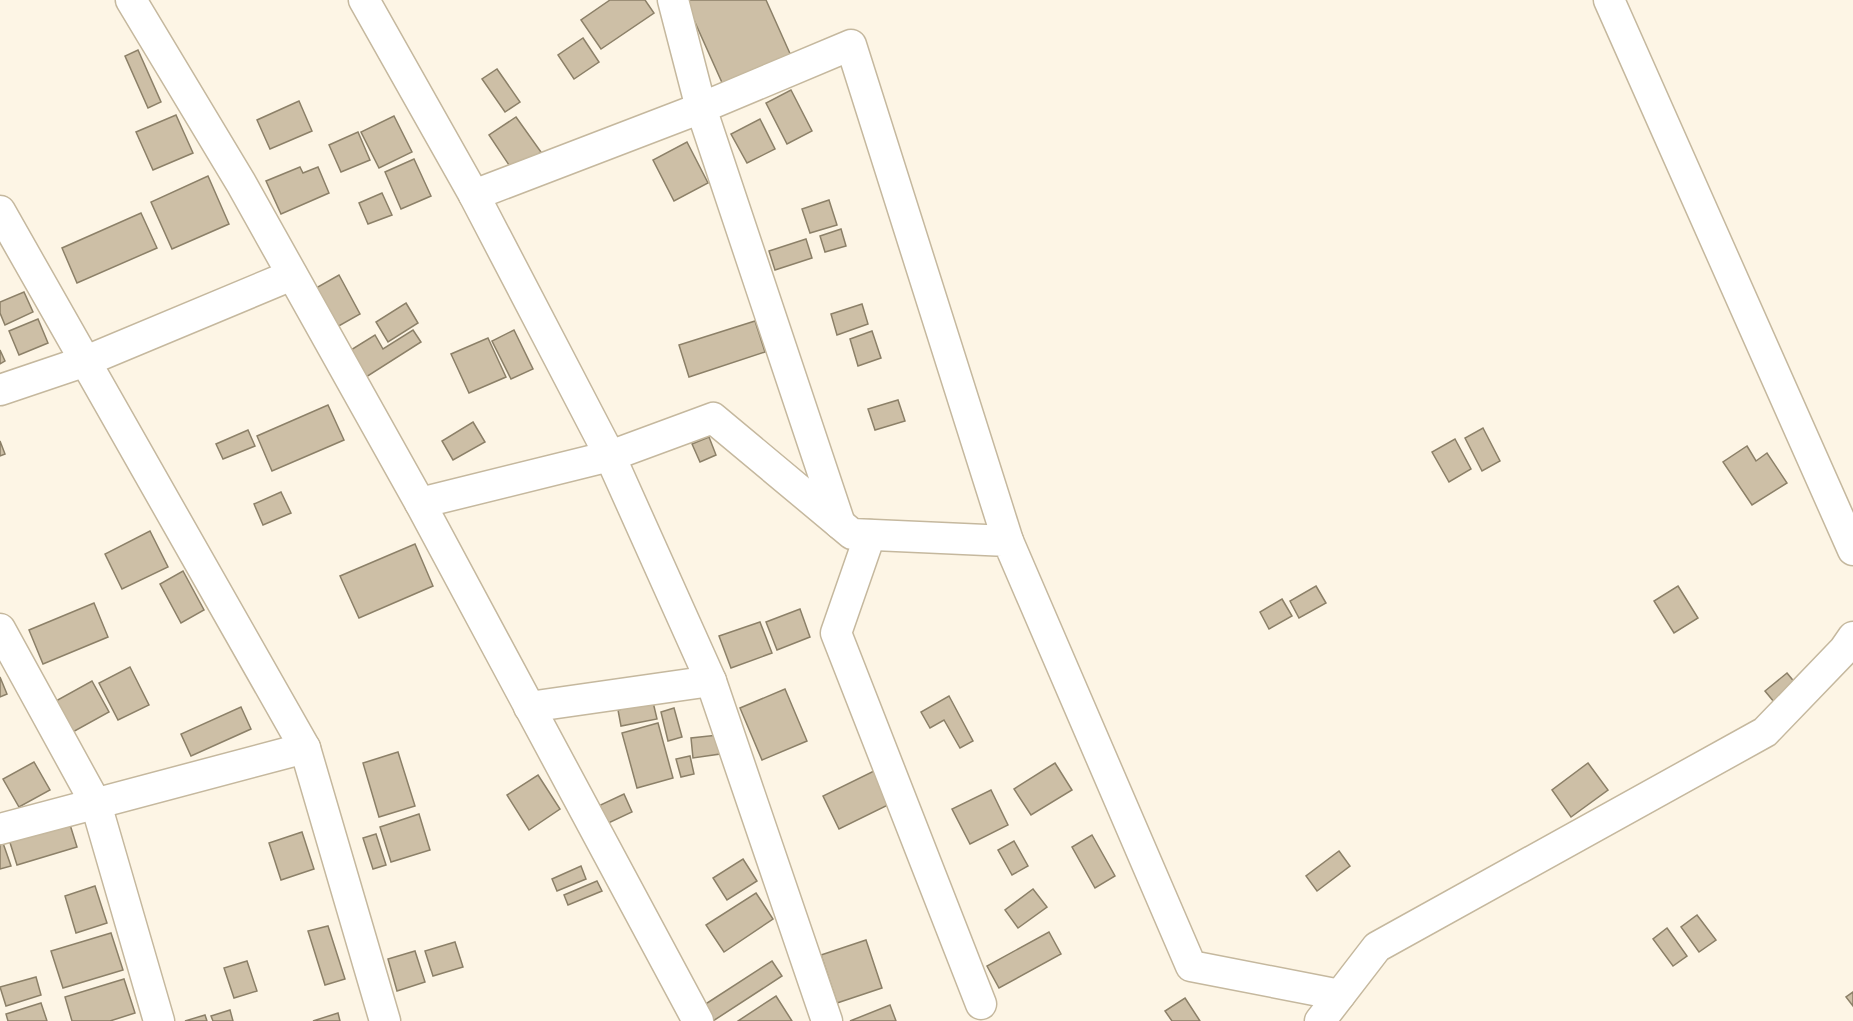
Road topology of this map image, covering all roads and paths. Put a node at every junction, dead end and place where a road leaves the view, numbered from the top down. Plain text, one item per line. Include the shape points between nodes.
1 (131, 0) edge
2 (364, 0) edge
3 (673, 0) edge
4 (1610, 0) edge
5 (701, 108) junction
6 (474, 195) junction
7 (0, 211) edge
8 (292, 275) junction
9 (86, 361) junction
10 (0, 390) edge
11 (610, 456) junction
12 (420, 503) junction
13 (840, 524) junction
14 (870, 535) junction
15 (1008, 541) junction
16 (1853, 550) edge
17 (0, 629) edge
18 (1850, 651) edge
19 (711, 681) junction
20 (529, 707) junction
21 (305, 748) junction
22 (96, 804) junction
23 (0, 829) edge
24 (1340, 995) junction
25 (981, 1004) dead end
26 (159, 1021) edge
27 (385, 1021) edge
28 (698, 1021) edge
29 (827, 1021) edge
30 (1320, 1021) edge

1 - 8 street
2 - 6 street
3 - 5 street
4 - 16 street
5 - 6 street
5 - 13 street
5 - 15 street via 851,45
6 - 11 street
7 - 9 street
8 - 9 street
8 - 12 street
9 - 10 street
9 - 21 street
11 - 12 street
11 - 13 street via 713,418
11 - 19 street
12 - 20 street
13 - 14 street via 852,534
14 - 15 street
14 - 25 street via 836,633
15 - 24 street via 1191,966
17 - 22 street
18 - 24 street via 1765,732 1377,947
19 - 20 street
19 - 29 street
20 - 28 street
21 - 22 street
21 - 27 street
22 - 23 street
22 - 26 street
24 - 30 street

